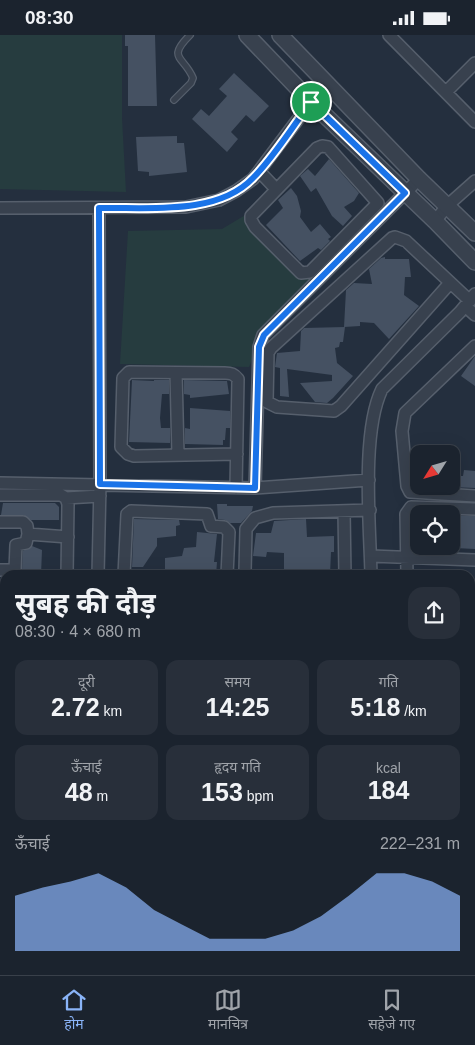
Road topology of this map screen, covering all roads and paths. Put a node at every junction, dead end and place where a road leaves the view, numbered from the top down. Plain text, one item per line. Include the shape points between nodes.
1 (190, 35) edge
2 (247, 35) edge
3 (280, 35) edge
4 (389, 35) edge
5 (475, 63) edge
6 (330, 86) junction
7 (446, 91) junction
8 (174, 100) dead end
9 (311, 102) junction
10 (475, 122) edge
11 (259, 171) junction
12 (420, 179) junction
13 (475, 181) edge
14 (276, 189) junction
15 (405, 193) junction
16 (448, 205) junction
17 (0, 208) edge
18 (99, 208) junction
19 (435, 221) junction
20 (475, 233) edge
21 (475, 262) edge
22 (450, 283) junction
23 (470, 300) edge
24 (475, 315) edge
25 (475, 346) edge
26 (176, 373) junction
27 (237, 454) junction
28 (178, 455) junction
29 (369, 480) junction
30 (0, 483) edge
31 (100, 484) junction
32 (236, 488) junction
33 (255, 488) junction
34 (0, 495) edge
35 (100, 496) junction
36 (475, 496) edge
37 (66, 497) junction
38 (475, 509) edge
39 (370, 510) junction
40 (344, 511) junction
41 (0, 522) edge
42 (28, 534) junction
43 (68, 537) junction
44 (370, 556) junction
45 (406, 557) junction
46 (475, 560) edge
47 (0, 570) edge
48 (67, 570) edge
49 (98, 570) edge
50 (124, 570) edge
51 (227, 570) edge
52 (245, 570) edge
53 (344, 570) edge
54 (371, 570) edge
55 (406, 570) edge

1 - 8 lane via 180,46 178,57 193,78
2 - 9 street
3 - 6 street
4 - 7 street
5 - 7 street
6 - 9 street
6 - 12 street
7 - 10 street
9 - 11 street
9 - 15 street
11 - 14 street
11 - 18 street via 236,191 204,204
12 - 15 street
12 - 16 street
13 - 16 street
14 - 14 street via 254,212 251,220 301,273 310,272 378,203 328,147 322,146
15 - 19 street
15 - 33 street via 264,335 259,347
16 - 19 street
16 - 20 street
17 - 18 street
18 - 31 street
19 - 21 street
22 - 22 street via 342,406 334,411 277,407 267,402 268,353 271,348 392,238 406,241
22 - 23 street
23 - 24 street
23 - 29 street via 382,389 371,421
25 - 36 street via 405,413 402,431 410,492
26 - 27 street via 232,373 236,376
26 - 28 street
26 - 28 street via 130,372 125,375 122,383 121,447 134,456
27 - 28 street
27 - 32 street
29 - 33 street
29 - 39 street
30 - 31 street
31 - 32 street
31 - 35 street
32 - 33 street
34 - 37 street
35 - 37 street
35 - 49 street
37 - 43 street
38 - 45 street via 408,509
39 - 40 street
39 - 44 street
40 - 52 street via 273,513 255,518 246,529
40 - 53 street
41 - 42 street via 23,522
42 - 43 street
42 - 47 street via 26,543 16,545 15,570
43 - 48 street
44 - 45 street
44 - 54 street
45 - 46 street
45 - 55 street
50 - 51 street via 127,514 131,511 207,514 211,526 224,527 229,532

